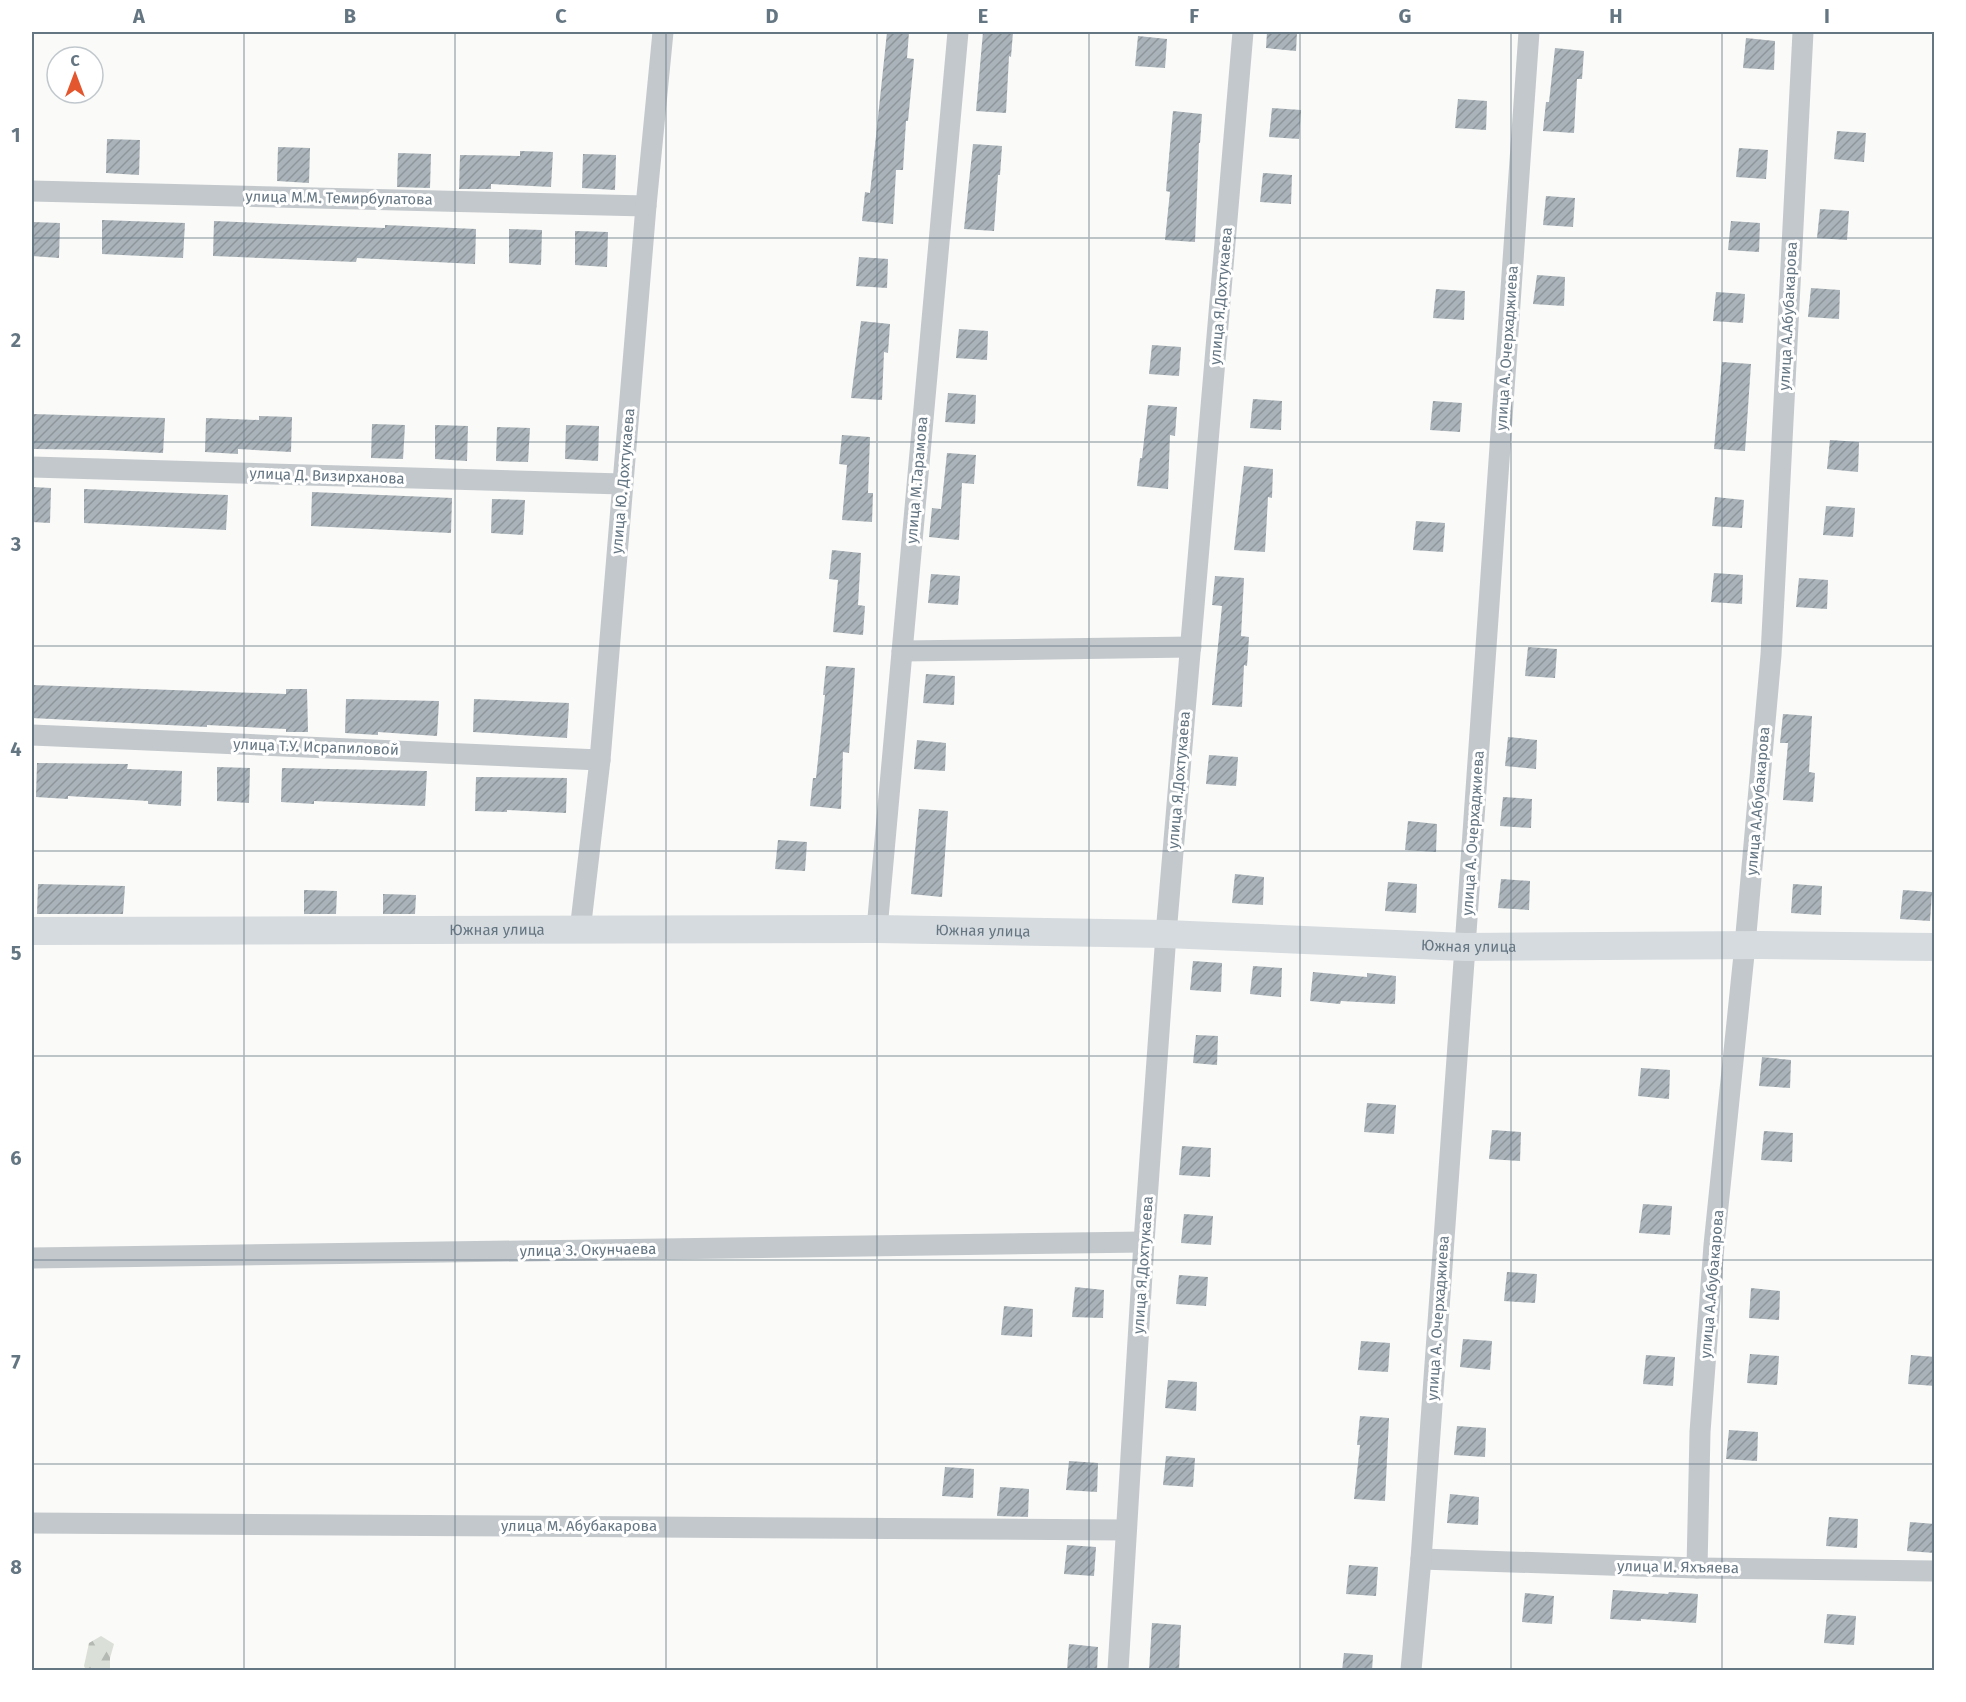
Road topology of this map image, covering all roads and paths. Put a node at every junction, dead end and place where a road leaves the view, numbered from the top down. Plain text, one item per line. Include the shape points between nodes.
1 (663, 32) edge
2 (958, 32) edge
3 (1243, 32) edge
4 (1529, 32) edge
5 (1803, 32) edge
6 (32, 191) edge
7 (646, 206) junction
8 (32, 467) edge
9 (622, 484) junction
10 (1191, 647) junction
11 (902, 651) junction
12 (32, 735) edge
13 (600, 760) junction
14 (876, 929) junction
15 (32, 931) edge
16 (580, 931) junction
17 (1166, 934) junction
18 (1745, 945) junction
19 (1465, 946) junction
20 (1935, 947) edge
21 (1144, 1242) junction
22 (32, 1258) edge
23 (32, 1523) edge
24 (1126, 1530) junction
25 (1421, 1559) junction
26 (1697, 1568) junction
27 (1935, 1571) edge
28 (1118, 1671) edge
29 (1411, 1671) edge

1 - 7 street, улица Ю. Дохтукаева
2 - 11 street, улица М.Тарамова
3 - 10 street, улица Я.Дохтукаева
4 - 19 street, улица А. Очерхаджиева
5 - 18 street, улица А.Абубакарова via 1770,655
6 - 7 street, улица М.М. Темирбулатова
7 - 9 street, улица Ю. Дохтукаева
8 - 9 street, улица Д. Визирханова
9 - 13 street, улица Ю. Дохтукаева
10 - 11 street
10 - 17 street, улица Я.Дохтукаева
11 - 14 street, улица М.Тарамова
12 - 13 street, улица Т.У. Исрапиловой
13 - 16 street, улица Ю. Дохтукаева
14 - 16 main road, Южная улица
14 - 17 main road, Южная улица
15 - 16 main road, Южная улица
17 - 19 main road, Южная улица
17 - 21 street, улица Я.Дохтукаева
18 - 19 main road, Южная улица
18 - 20 main road, Южная улица
18 - 26 street, улица А.Абубакарова via 1714,1245 1701,1432
19 - 25 street, улица А. Очерхаджиева
21 - 22 street, улица З. Окунчаева
21 - 24 street, улица Я.Дохтукаева
23 - 24 street, улица М. Абубакарова
24 - 28 street, улица Я.Дохтукаева
25 - 26 street, улица И. Яхъяева
25 - 29 street, улица А. Очерхаджиева
26 - 27 street, улица И. Яхъяева

